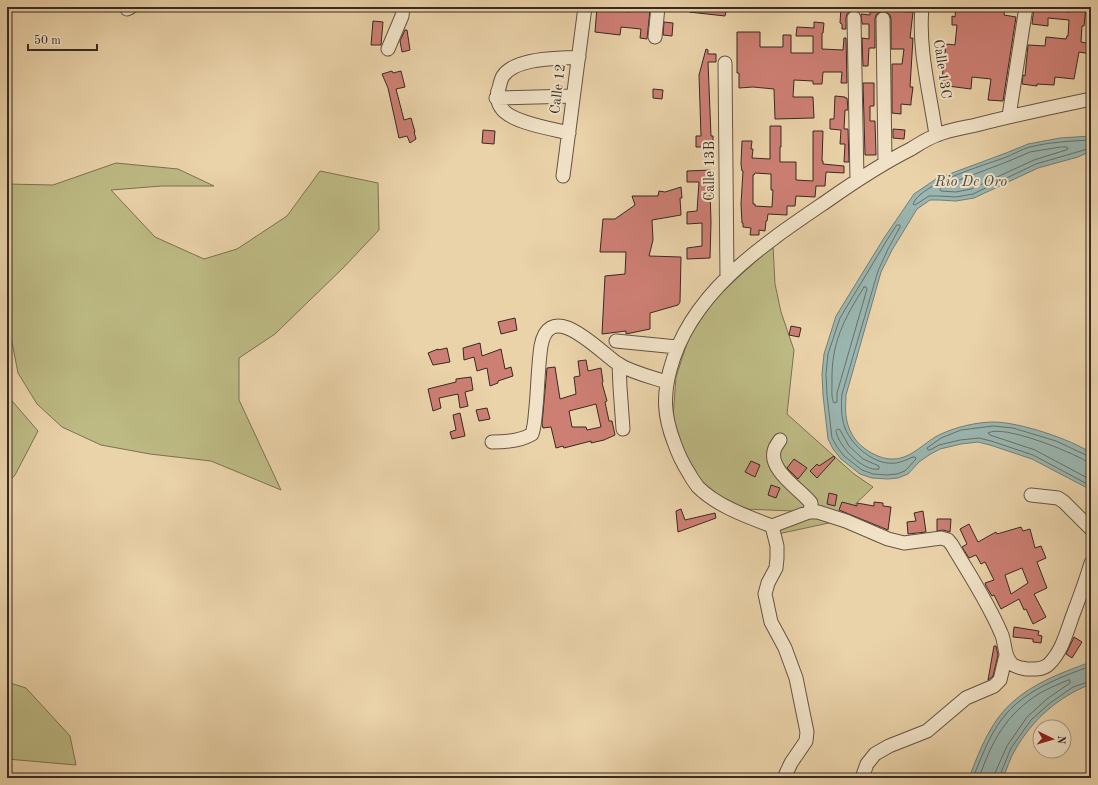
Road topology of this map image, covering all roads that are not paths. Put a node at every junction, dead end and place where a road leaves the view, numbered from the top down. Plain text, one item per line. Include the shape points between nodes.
1 (403, 7) edge
2 (585, 7) edge
3 (658, 7) edge
4 (922, 7) edge
5 (1026, 7) edge
6 (854, 18) dead end
7 (883, 19) dead end
8 (655, 37) dead end
9 (388, 49) dead end
10 (579, 57) junction
11 (726, 63) dead end
12 (574, 96) junction
13 (496, 98) junction
14 (1091, 99) edge
15 (1009, 116) junction
16 (569, 134) junction
17 (936, 135) junction
18 (885, 162) junction
19 (563, 176) dead end
20 (857, 180) junction
21 (727, 278) junction
22 (616, 341) dead end
23 (677, 347) junction
24 (619, 364) junction
25 (667, 382) junction
26 (623, 429) dead end
27 (780, 440) dead end
28 (492, 442) dead end
29 (1031, 495) dead end
30 (809, 512) junction
31 (772, 526) junction
32 (1091, 529) edge
33 (1091, 563) edge
34 (1006, 655) junction
35 (784, 778) edge
36 (862, 778) edge

1 - 9 street via 402,16
2 - 10 street, Calle 12
3 - 8 street
4 - 17 street, Calle 13C via 922,49
5 - 15 street
6 - 20 street
7 - 18 street
10 - 12 street, Calle 12
10 - 13 street via 524,63 511,69 504,76
11 - 21 street, Calle 13B
12 - 13 street
12 - 16 street, Calle 12
13 - 16 street via 505,112 512,117
14 - 15 street
15 - 17 street
16 - 19 street, Calle 12
17 - 18 street
18 - 20 street
20 - 21 street via 770,240
21 - 23 street via 697,312
22 - 23 street
23 - 25 street
24 - 25 street
24 - 26 street
24 - 28 street via 571,329 551,327 545,333 541,345 532,434 527,438
25 - 31 street via 665,400 670,434 681,460 697,486 717,502
27 - 30 street via 774,449 776,466 811,503
29 - 32 street via 1058,498
30 - 31 street
30 - 34 street via 846,520 888,540 904,543 941,538 948,540 987,604 1002,634
31 - 35 street via 777,546 776,568 765,594 771,622 796,678 807,732 806,741
33 - 34 street via 1067,634 1048,665 1036,670 1021,668 1012,665
34 - 36 street via 1000,680 994,686 966,698 927,731 875,754 867,764

